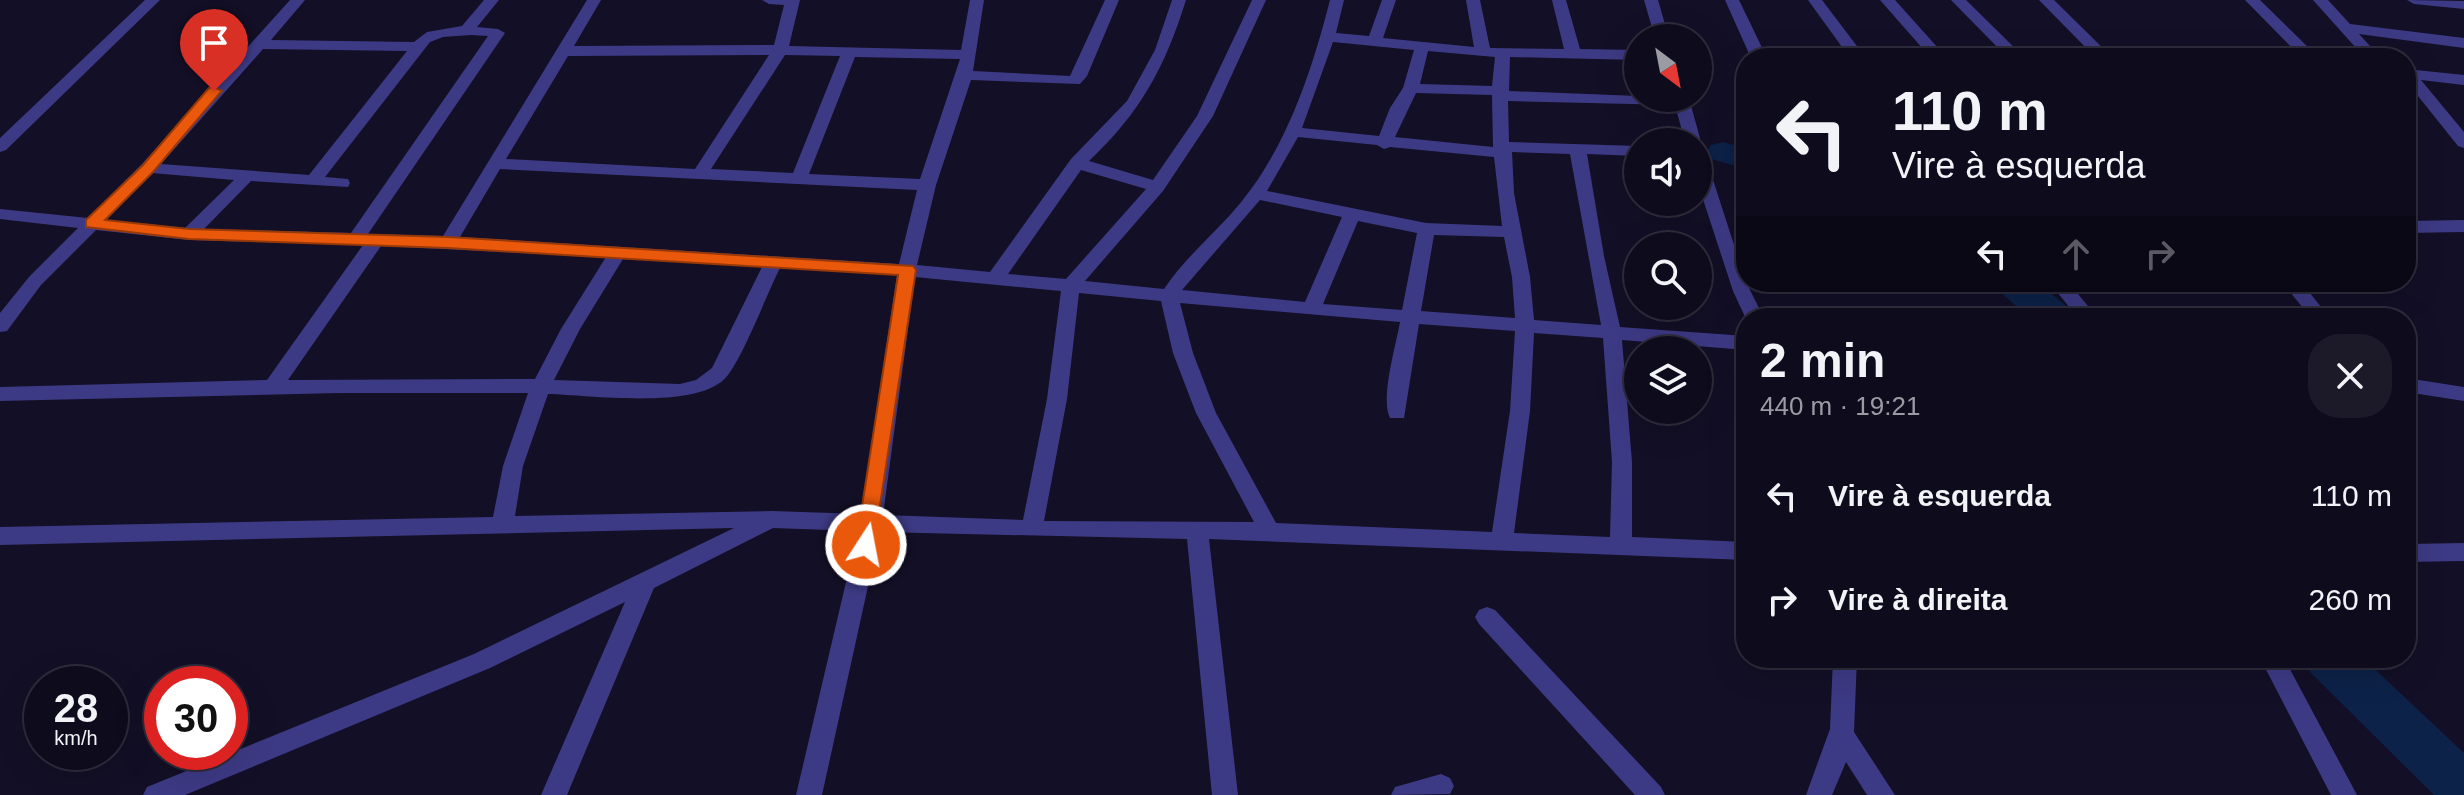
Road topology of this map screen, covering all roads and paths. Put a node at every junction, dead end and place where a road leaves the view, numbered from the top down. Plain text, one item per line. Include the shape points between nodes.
1 (153, 0) edge
2 (298, 0) edge
3 (492, 0) edge
4 (594, 0) edge
5 (769, 0) edge
6 (793, 0) edge
7 (977, 0) edge
8 (1112, 0) edge
9 (1179, 0) edge
10 (1259, 0) edge
11 (1337, 0) edge
12 (1389, 0) edge
13 (1473, 0) edge
14 (1559, 0) edge
15 (1651, 0) edge
16 (1732, 0) edge
17 (1815, 0) edge
18 (1887, 0) edge
19 (1958, 0) edge
20 (2046, 0) edge
21 (2252, 0) edge
22 (2320, 0) edge
23 (2414, 0) edge
24 (2464, 5) edge
25 (1658, 24) edge
26 (2346, 28) junction
27 (465, 32) junction
28 (1328, 37) junction
29 (1374, 43) junction
30 (2464, 43) edge
31 (257, 44) junction
32 (418, 47) junction
33 (1422, 47) junction
34 (1754, 48) edge
35 (1851, 48) edge
36 (1930, 48) edge
37 (2007, 48) edge
38 (2095, 48) edge
39 (2301, 48) edge
40 (2364, 48) edge
41 (780, 50) junction
42 (564, 51) junction
43 (850, 51) junction
44 (1503, 51) junction
45 (1483, 52) junction
46 (1573, 53) junction
47 (968, 55) junction
48 (1624, 55) edge
49 (965, 75) junction
50 (2416, 76) edge
51 (2464, 80) edge
52 (2416, 85) edge
53 (1411, 88) junction
54 (1501, 94) junction
55 (1624, 97) edge
56 (1293, 132) junction
57 (2464, 143) edge
58 (1384, 144) junction
59 (0, 147) edge
60 (1578, 149) junction
61 (1504, 150) junction
62 (1624, 151) edge
63 (1077, 163) junction
64 (496, 164) junction
65 (148, 168) junction
66 (700, 174) junction
67 (247, 176) junction
68 (799, 179) junction
69 (313, 181) junction
70 (342, 183) dead end
71 (927, 185) junction
72 (1157, 187) junction
73 (1256, 194) junction
74 (1712, 200) edge
75 (1353, 213) junction
76 (0, 214) edge
77 (92, 223) junction
78 (2464, 226) edge
79 (2416, 227) edge
80 (1426, 229) junction
81 (1511, 232) junction
82 (189, 234) junction
83 (355, 240) junction
84 (376, 240) junction
85 (448, 242) junction
86 (618, 253) junction
87 (774, 261) junction
88 (907, 270) junction
89 (1736, 273) edge
90 (995, 279) junction
91 (1071, 285) junction
92 (2067, 292) edge
93 (2299, 292) edge
94 (1169, 296) junction
95 (2080, 308) edge
96 (2313, 308) edge
97 (1311, 309) junction
98 (1410, 317) junction
99 (0, 326) edge
100 (1524, 326) junction
101 (1612, 334) junction
102 (1736, 342) edge
103 (542, 385) junction
104 (273, 387) junction
105 (2416, 387) edge
106 (0, 394) edge
107 (2464, 394) edge
108 (1397, 413) dead end
109 (772, 519) junction
110 (871, 521) junction
111 (502, 527) junction
112 (1032, 529) junction
113 (1197, 531) junction
114 (1270, 531) junction
115 (0, 536) edge
116 (1502, 539) junction
117 (1621, 544) junction
118 (1736, 550) edge
119 (2464, 552) edge
120 (2416, 553) edge
121 (645, 582) junction
122 (1487, 617) dead end
123 (1845, 668) edge
124 (2277, 668) edge
125 (1843, 737) junction
126 (1441, 786) dead end
127 (156, 795) edge
128 (554, 795) edge
129 (809, 795) edge
130 (1225, 795) edge
131 (1404, 795) edge
132 (1652, 795) edge
133 (1819, 795) edge
134 (1882, 795) edge
135 (2344, 795) edge

1 - 59 street
2 - 31 street
3 - 27 street
4 - 42 street
5 - 6 street
6 - 41 street
7 - 47 street
8 - 49 street via 1074,81
9 - 63 street via 1163,50 1134,103
10 - 72 street via 1205,116
11 - 28 street
12 - 29 street
13 - 45 street
14 - 46 street
15 - 25 street
16 - 34 street
17 - 35 street
18 - 36 street
19 - 37 street
20 - 38 street
21 - 39 street
22 - 26 street
23 - 24 street
26 - 30 street
26 - 40 street
27 - 32 street via 430,36
27 - 83 street via 498,35
28 - 29 street
28 - 56 street
29 - 33 street
31 - 32 street
31 - 65 street
32 - 69 street
33 - 45 street
33 - 53 street
41 - 42 street
41 - 43 street
41 - 66 street
42 - 64 street
43 - 47 street
43 - 68 street
44 - 45 street
44 - 46 street
44 - 54 street
46 - 48 street
47 - 49 street
49 - 71 street
50 - 51 street
52 - 57 street
53 - 54 street
53 - 58 street
54 - 55 street
54 - 61 street
56 - 58 street
56 - 73 street
58 - 61 street
60 - 61 street
60 - 62 street
60 - 101 street
61 - 81 street
63 - 72 street
63 - 90 street
64 - 66 street
64 - 85 street
65 - 67 street
65 - 77 street
66 - 68 street
67 - 69 street
67 - 82 street
68 - 71 street
69 - 70 street
71 - 88 street
72 - 91 street
73 - 75 street
73 - 94 street via 1191,264
74 - 89 street
75 - 80 street
75 - 97 street
76 - 77 street
77 - 82 street
77 - 99 street
78 - 79 street
80 - 81 street
80 - 98 street
81 - 100 street via 1522,281
82 - 83 street
83 - 84 street
84 - 85 street
84 - 104 street
85 - 86 street
86 - 87 street
86 - 103 street via 590,293
87 - 88 street
87 - 103 street via 720,372 702,386 680,391
88 - 90 street
88 - 110 street
90 - 91 street
91 - 94 street
91 - 112 street via 1057,399
92 - 95 street
93 - 96 street
94 - 97 street
94 - 114 street via 1206,413
97 - 98 street
98 - 100 street
98 - 108 street
100 - 101 street
100 - 116 street via 1524,375
101 - 102 street
101 - 117 street via 1622,462
103 - 104 street
103 - 111 street via 513,465
104 - 106 street
105 - 107 street
109 - 110 street
109 - 111 street
109 - 121 street
110 - 112 street
110 - 129 street
111 - 115 street
112 - 113 street
113 - 114 street
113 - 130 street
114 - 116 street
116 - 117 street
117 - 118 street
119 - 120 street
121 - 127 street via 482,661
121 - 128 street
122 - 132 street
123 - 125 street
124 - 135 street
125 - 133 street
125 - 134 street
126 - 131 street

